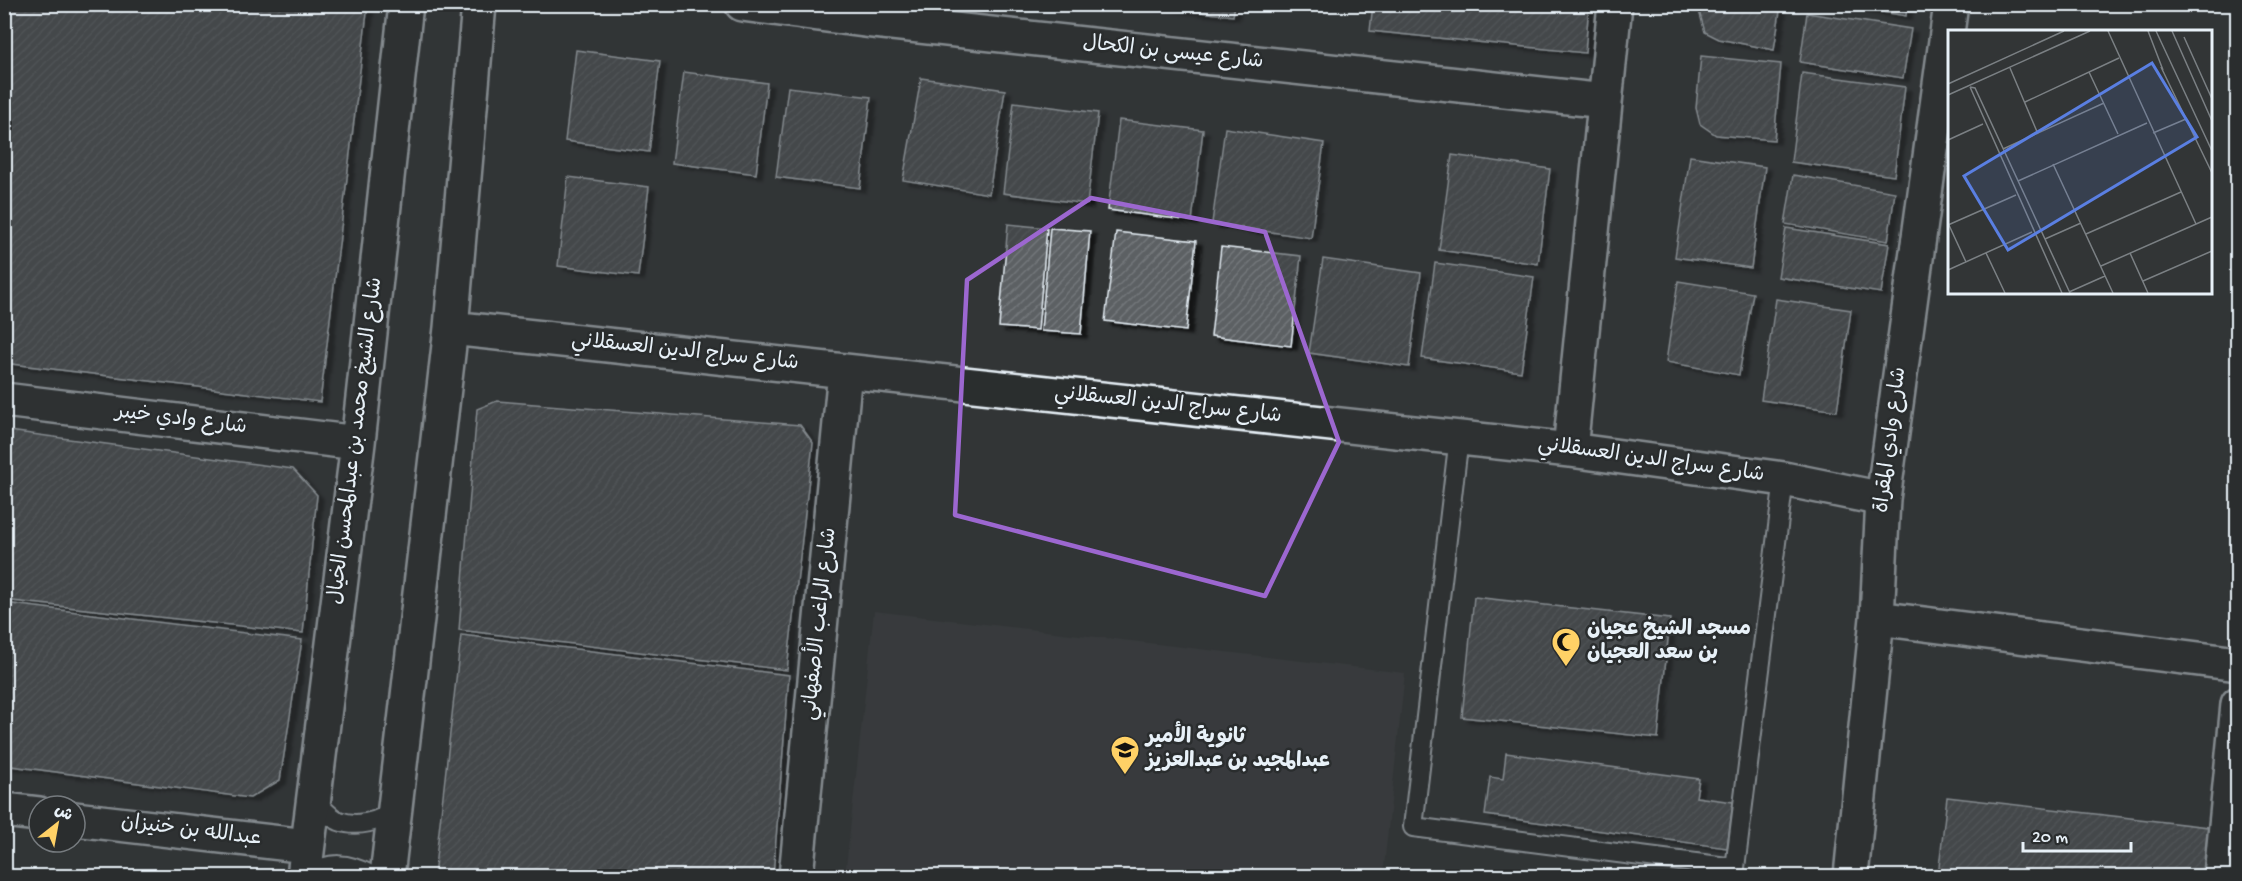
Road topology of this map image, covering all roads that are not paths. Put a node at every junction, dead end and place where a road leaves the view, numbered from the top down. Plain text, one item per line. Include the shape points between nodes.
1 (406, 4) edge
2 (479, 4) edge
3 (742, 4) edge
4 (1615, 4) edge
5 (1951, 4) edge
6 (873, 13) edge
7 (1605, 101) junction
8 (451, 328) junction
9 (845, 371) junction
10 (4, 400) edge
11 (1459, 437) junction
12 (358, 443) junction
13 (1570, 450) junction
14 (1784, 479) junction
15 (1883, 499) junction
16 (1877, 618) junction
17 (2238, 664) edge
18 (2238, 704) edge
19 (313, 798) junction
20 (4, 810) edge
21 (394, 811) junction
22 (27, 813) edge
23 (87, 821) edge
24 (305, 866) edge
25 (373, 876) edge
26 (387, 876) edge
27 (796, 876) edge
28 (1851, 876) edge
29 (2221, 876) edge

1 - 12 street, شارع الشيخ محمد بن عبدالمحسن الخيال
2 - 8 street
3 - 6 street, شارع عيسى بن الكحال
4 - 7 street
5 - 15 street, شارع وادي المقراة
6 - 7 street, شارع عيسى بن الكحال
7 - 13 street
8 - 9 street, شارع سراج الدين العسقلاني
8 - 21 street
9 - 11 street, شارع سراج الدين العسقلاني
9 - 27 street, شارع الراغب الأصفهاني
10 - 12 street, شارع وادي خيبر
11 - 13 street, شارع سراج الدين العسقلاني
11 - 14 lane via 1413,827 1735,868
12 - 19 street, شارع الشيخ محمد بن عبدالمحسن الخيال
13 - 14 street, شارع سراج الدين العسقلاني
14 - 15 street, شارع سراج الدين العسقلاني
15 - 16 street, شارع وادي المقراة
16 - 17 street
16 - 28 street, شارع وادي المقراة
18 - 29 street
19 - 21 lane via 338,821 379,820
19 - 24 street, شارع الشيخ محمد بن عبدالمحسن الخيال
20 - 22 street
21 - 26 street
23 - 24 street, عبدالله بن خنيزان
24 - 25 lane via 333,864

